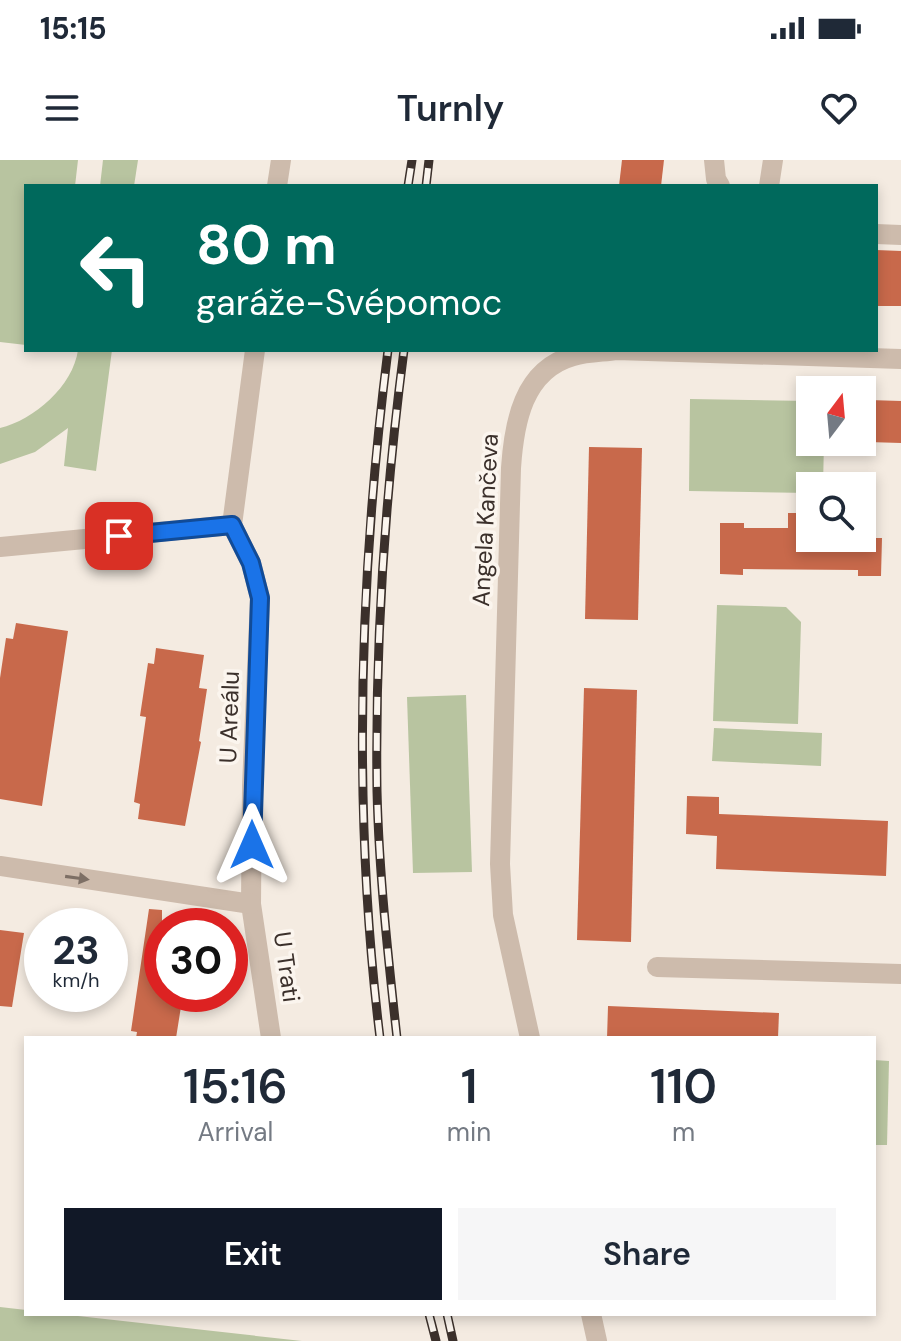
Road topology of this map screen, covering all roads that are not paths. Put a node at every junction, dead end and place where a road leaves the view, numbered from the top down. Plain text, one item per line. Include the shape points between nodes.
1 (281, 160) edge
2 (714, 160) edge
3 (773, 160) edge
4 (277, 184) edge
5 (719, 184) edge
6 (769, 184) edge
7 (878, 234) edge
8 (901, 235) edge
9 (255, 352) edge
10 (600, 352) edge
11 (728, 352) edge
12 (840, 354) edge
13 (901, 359) edge
14 (232, 525) junction
15 (0, 547) edge
16 (0, 866) edge
17 (251, 904) junction
18 (657, 967) dead end
19 (901, 974) edge
20 (271, 1036) edge
21 (530, 1036) edge
22 (591, 1316) edge
23 (597, 1341) edge

1 - 4 street
2 - 5 street
3 - 6 street
7 - 8 street
9 - 14 street
10 - 21 street, Angela Kančeva via 575,355 541,374 523,402 512,444 500,864 503,915
11 - 12 street, Angela Kančeva
12 - 13 street, Angela Kančeva
14 - 15 street
14 - 17 street, U Areálu via 254,571 260,598
16 -> 17 street
17 - 20 street, U Trati
18 - 19 street
22 - 23 street

